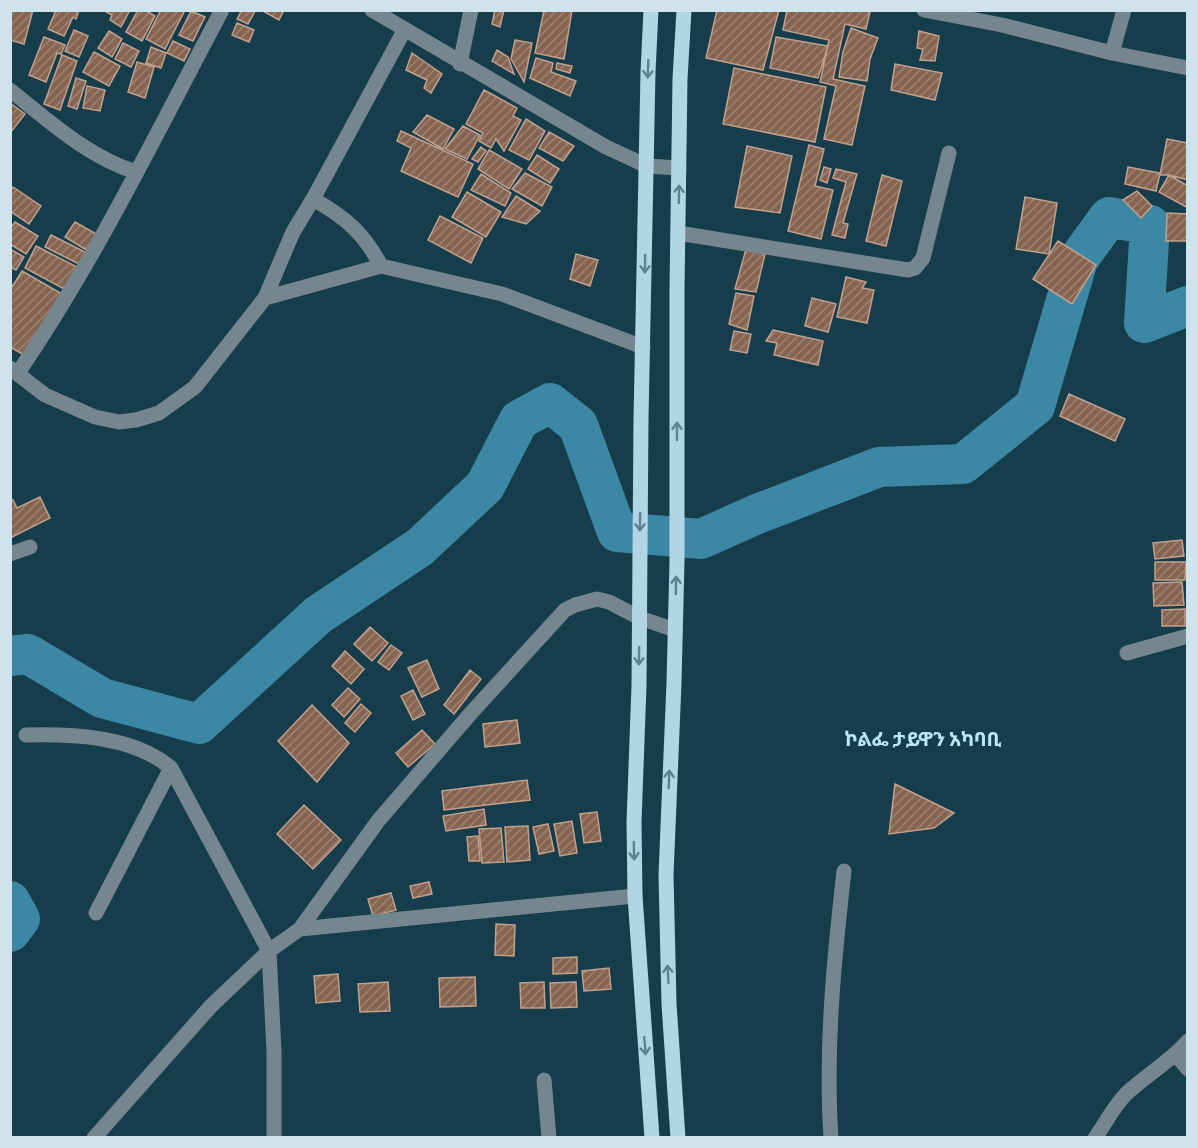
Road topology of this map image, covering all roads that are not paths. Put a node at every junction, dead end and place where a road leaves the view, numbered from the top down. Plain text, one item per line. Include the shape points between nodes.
1 (222, 10) edge
2 (372, 10) edge
3 (471, 10) edge
4 (651, 10) edge
5 (684, 10) edge
6 (924, 10) edge
7 (1124, 10) edge
8 (1004, 18) edge
9 (405, 29) junction
10 (1112, 53) junction
11 (460, 63) junction
12 (1188, 68) edge
13 (10, 90) edge
14 (949, 153) dead end
15 (647, 166) junction
16 (679, 168) junction
17 (136, 172) junction
18 (313, 199) junction
19 (678, 233) junction
20 (381, 266) junction
21 (265, 298) junction
22 (643, 347) junction
23 (14, 370) edge
24 (30, 548) dead end
25 (10, 554) edge
26 (640, 618) junction
27 (675, 630) junction
28 (1188, 636) edge
29 (1127, 653) dead end
30 (26, 735) dead end
31 (171, 768) junction
32 (844, 872) dead end
33 (635, 896) junction
34 (96, 913) dead end
35 (300, 930) junction
36 (268, 951) junction
37 (1188, 1041) edge
38 (1176, 1055) junction
39 (1188, 1069) edge
40 (544, 1080) dead end
41 (94, 1137) edge
42 (274, 1137) edge
43 (549, 1137) edge
44 (652, 1137) edge
45 (678, 1137) edge
46 (831, 1137) edge
47 (1095, 1137) edge

1 - 17 street
2 - 9 street
3 - 11 street
4 -> 15 main road
5 - 16 main road
6 - 8 street
7 - 10 street
8 - 10 street
9 - 11 street
9 - 18 street
10 - 12 street
11 - 15 street via 606,147
13 - 17 street via 78,144 110,163
14 - 19 street via 923,258 908,270
15 - 16 street
15 -> 22 main road
19 -> 16 main road
17 - 23 street via 113,220 50,325
18 - 20 street via 353,225 371,246
18 - 21 street via 293,232
27 -> 19 main road
20 - 21 street
20 - 22 street via 502,294
21 - 23 street via 195,387 159,413 144,418 119,422 95,417 45,395
22 -> 26 main road
24 - 25 street
26 - 27 street
26 -> 33 main road
26 - 35 street via 597,599 565,610 378,822
45 -> 27 main road via 666,926
28 - 29 street
30 - 31 street via 124,745 148,753
31 - 34 street
31 - 36 street
32 - 46 street via 830,1025
33 - 35 street
33 -> 44 main road
35 - 36 street
36 - 41 street via 204,1014
36 - 42 street
37 - 38 street
38 - 39 street
38 - 47 street via 1123,1097
40 - 43 street

